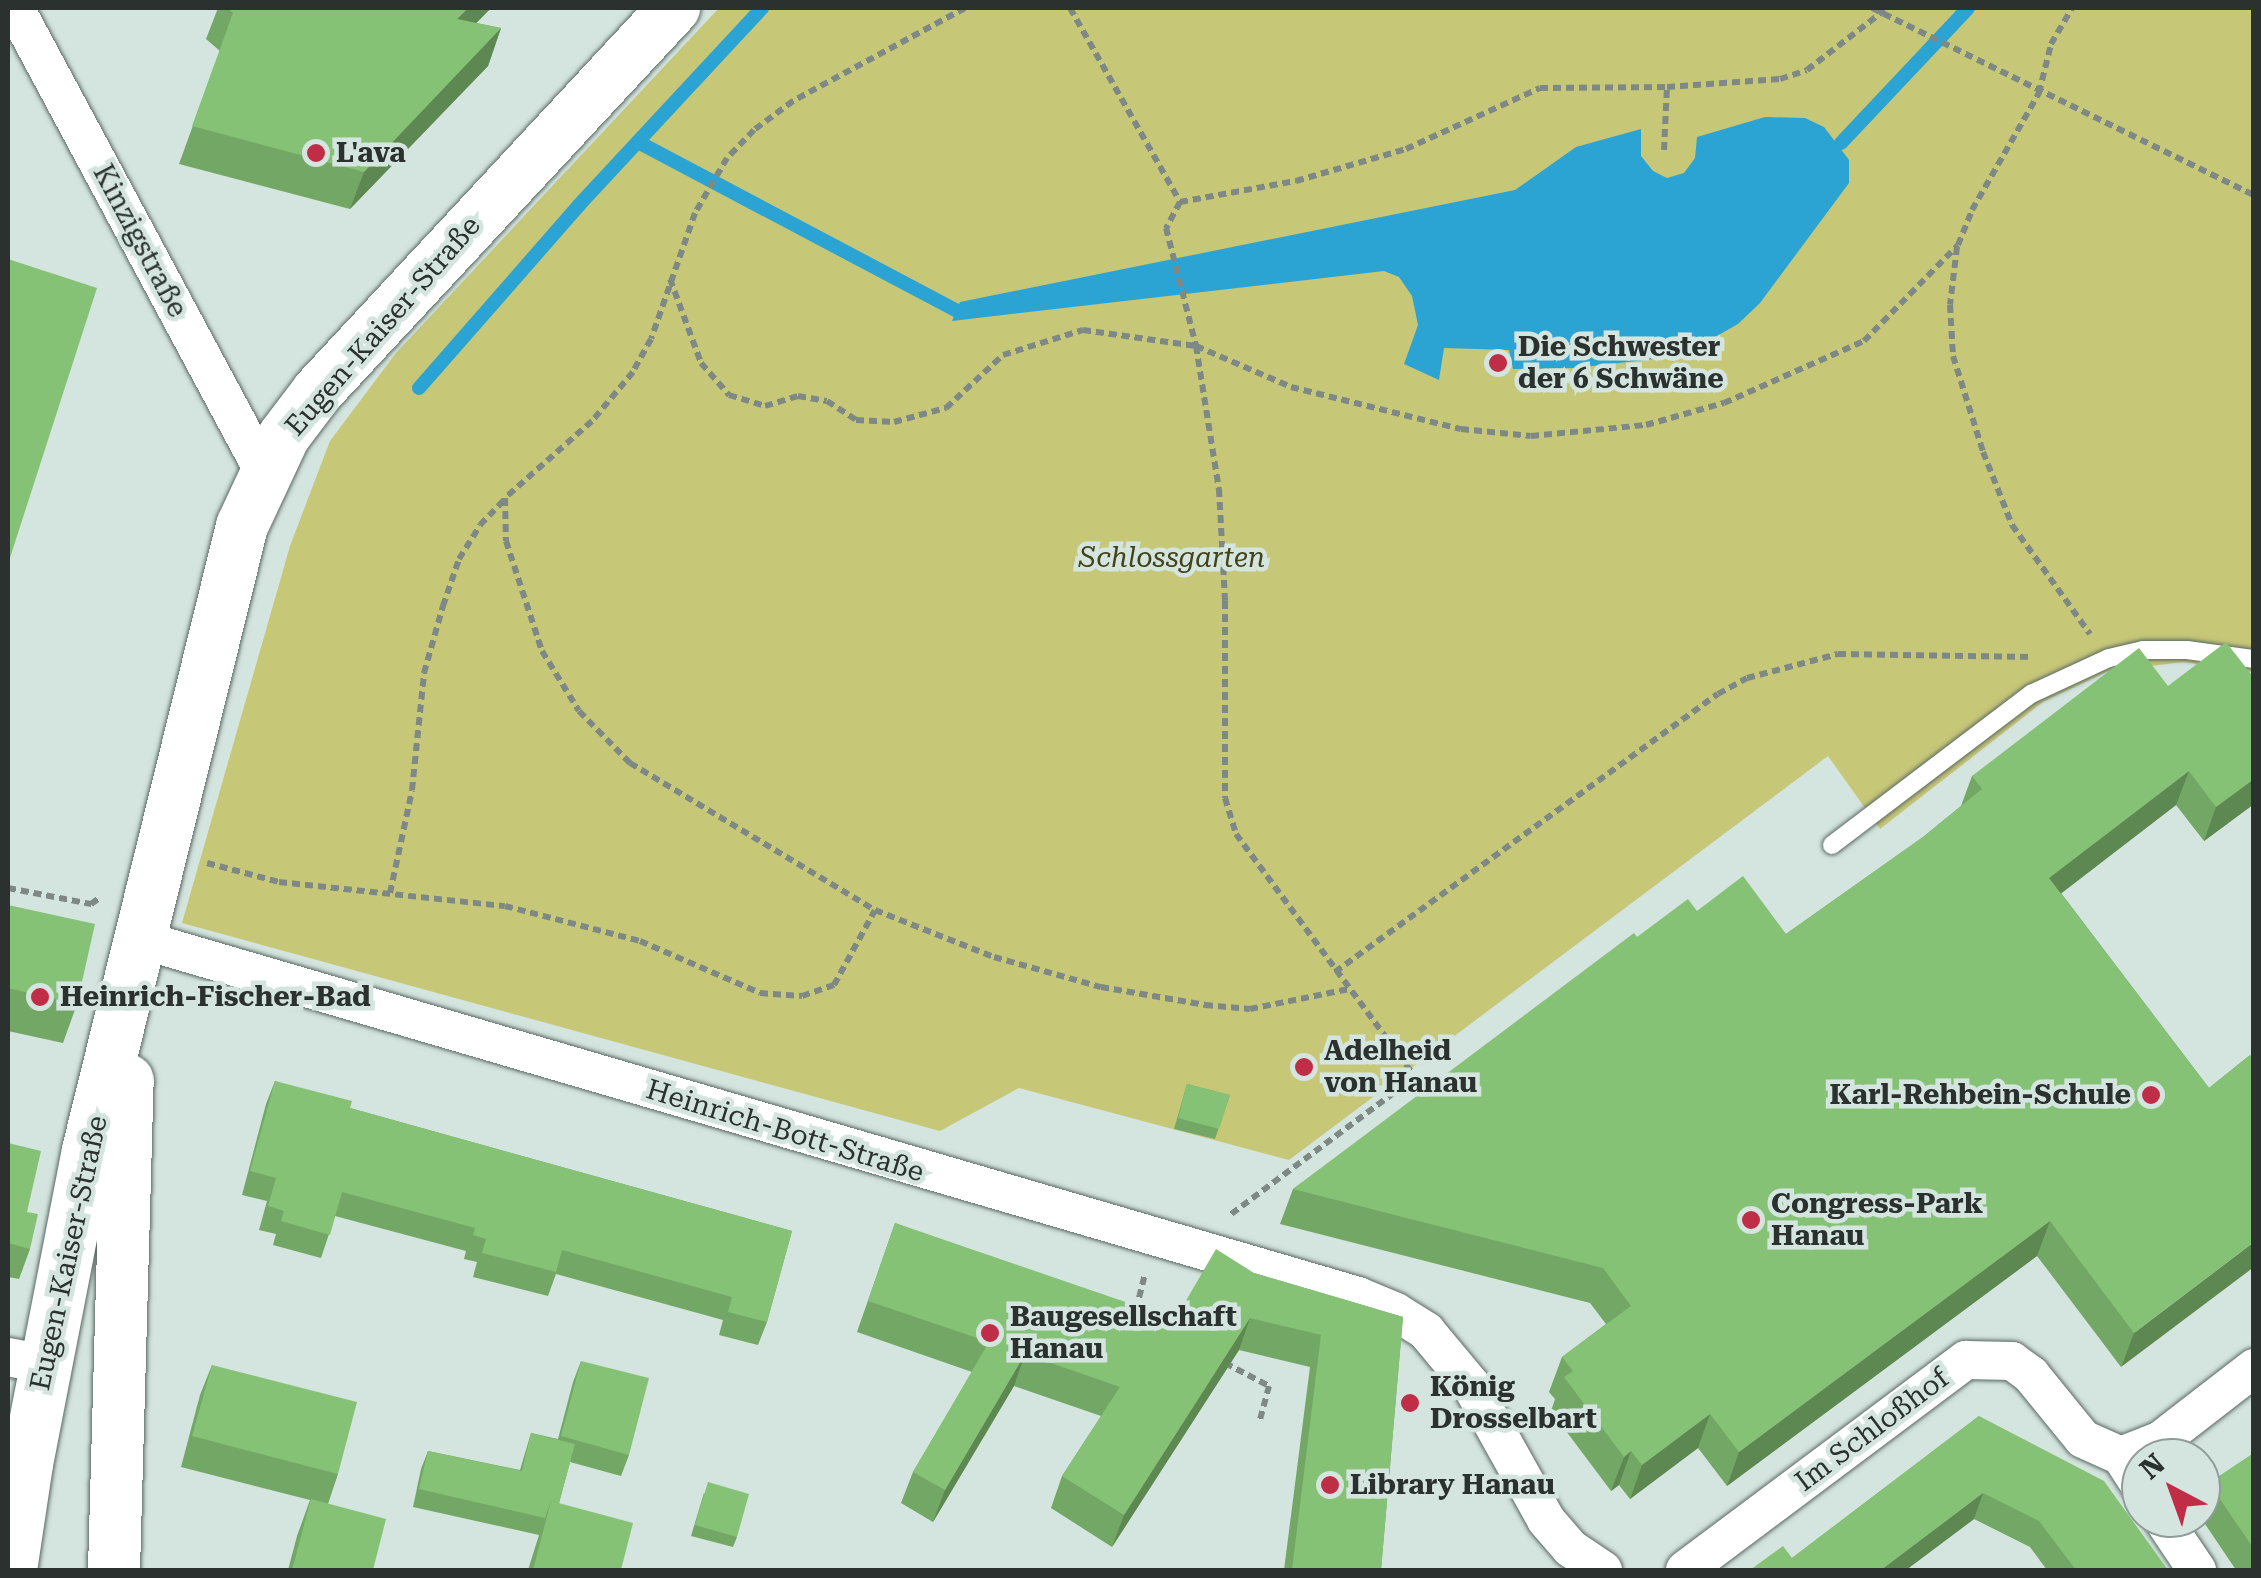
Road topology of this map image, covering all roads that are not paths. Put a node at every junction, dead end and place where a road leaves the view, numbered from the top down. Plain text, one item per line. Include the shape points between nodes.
1 (15, 8) edge
2 (674, 8) edge
3 (265, 474) junction
4 (2254, 659) edge
5 (1832, 845) dead end
6 (140, 938) junction
7 (26, 1360) edge
8 (2254, 1368) edge
9 (2164, 1438) edge
10 (2121, 1465) edge
11 (2175, 1538) edge
12 (11, 1570) edge
13 (114, 1570) edge
14 (1601, 1570) edge
15 (1685, 1570) edge
16 (2197, 1570) edge

1 - 3 street, Kinzigstraße
2 - 3 main road, Eugen-Kaiser-Straße via 318,391
3 - 6 main road, Eugen-Kaiser-Straße via 242,526
4 - 5 lane via 2187,650 2109,658 2032,694
6 - 7 main road, Eugen-Kaiser-Straße via 88,1150
6 - 13 main road, Eugen-Kaiser-Straße via 130,1038
6 - 14 street, Heinrich-Bott-Straße via 1358,1296 1426,1331 1470,1385 1546,1520
7 - 12 main road, Eugen-Kaiser-Straße
8 - 9 street, Im Schloßhof
10 - 15 street, Im Schloßhof via 2083,1439 2012,1361 1966,1360
11 - 16 street

